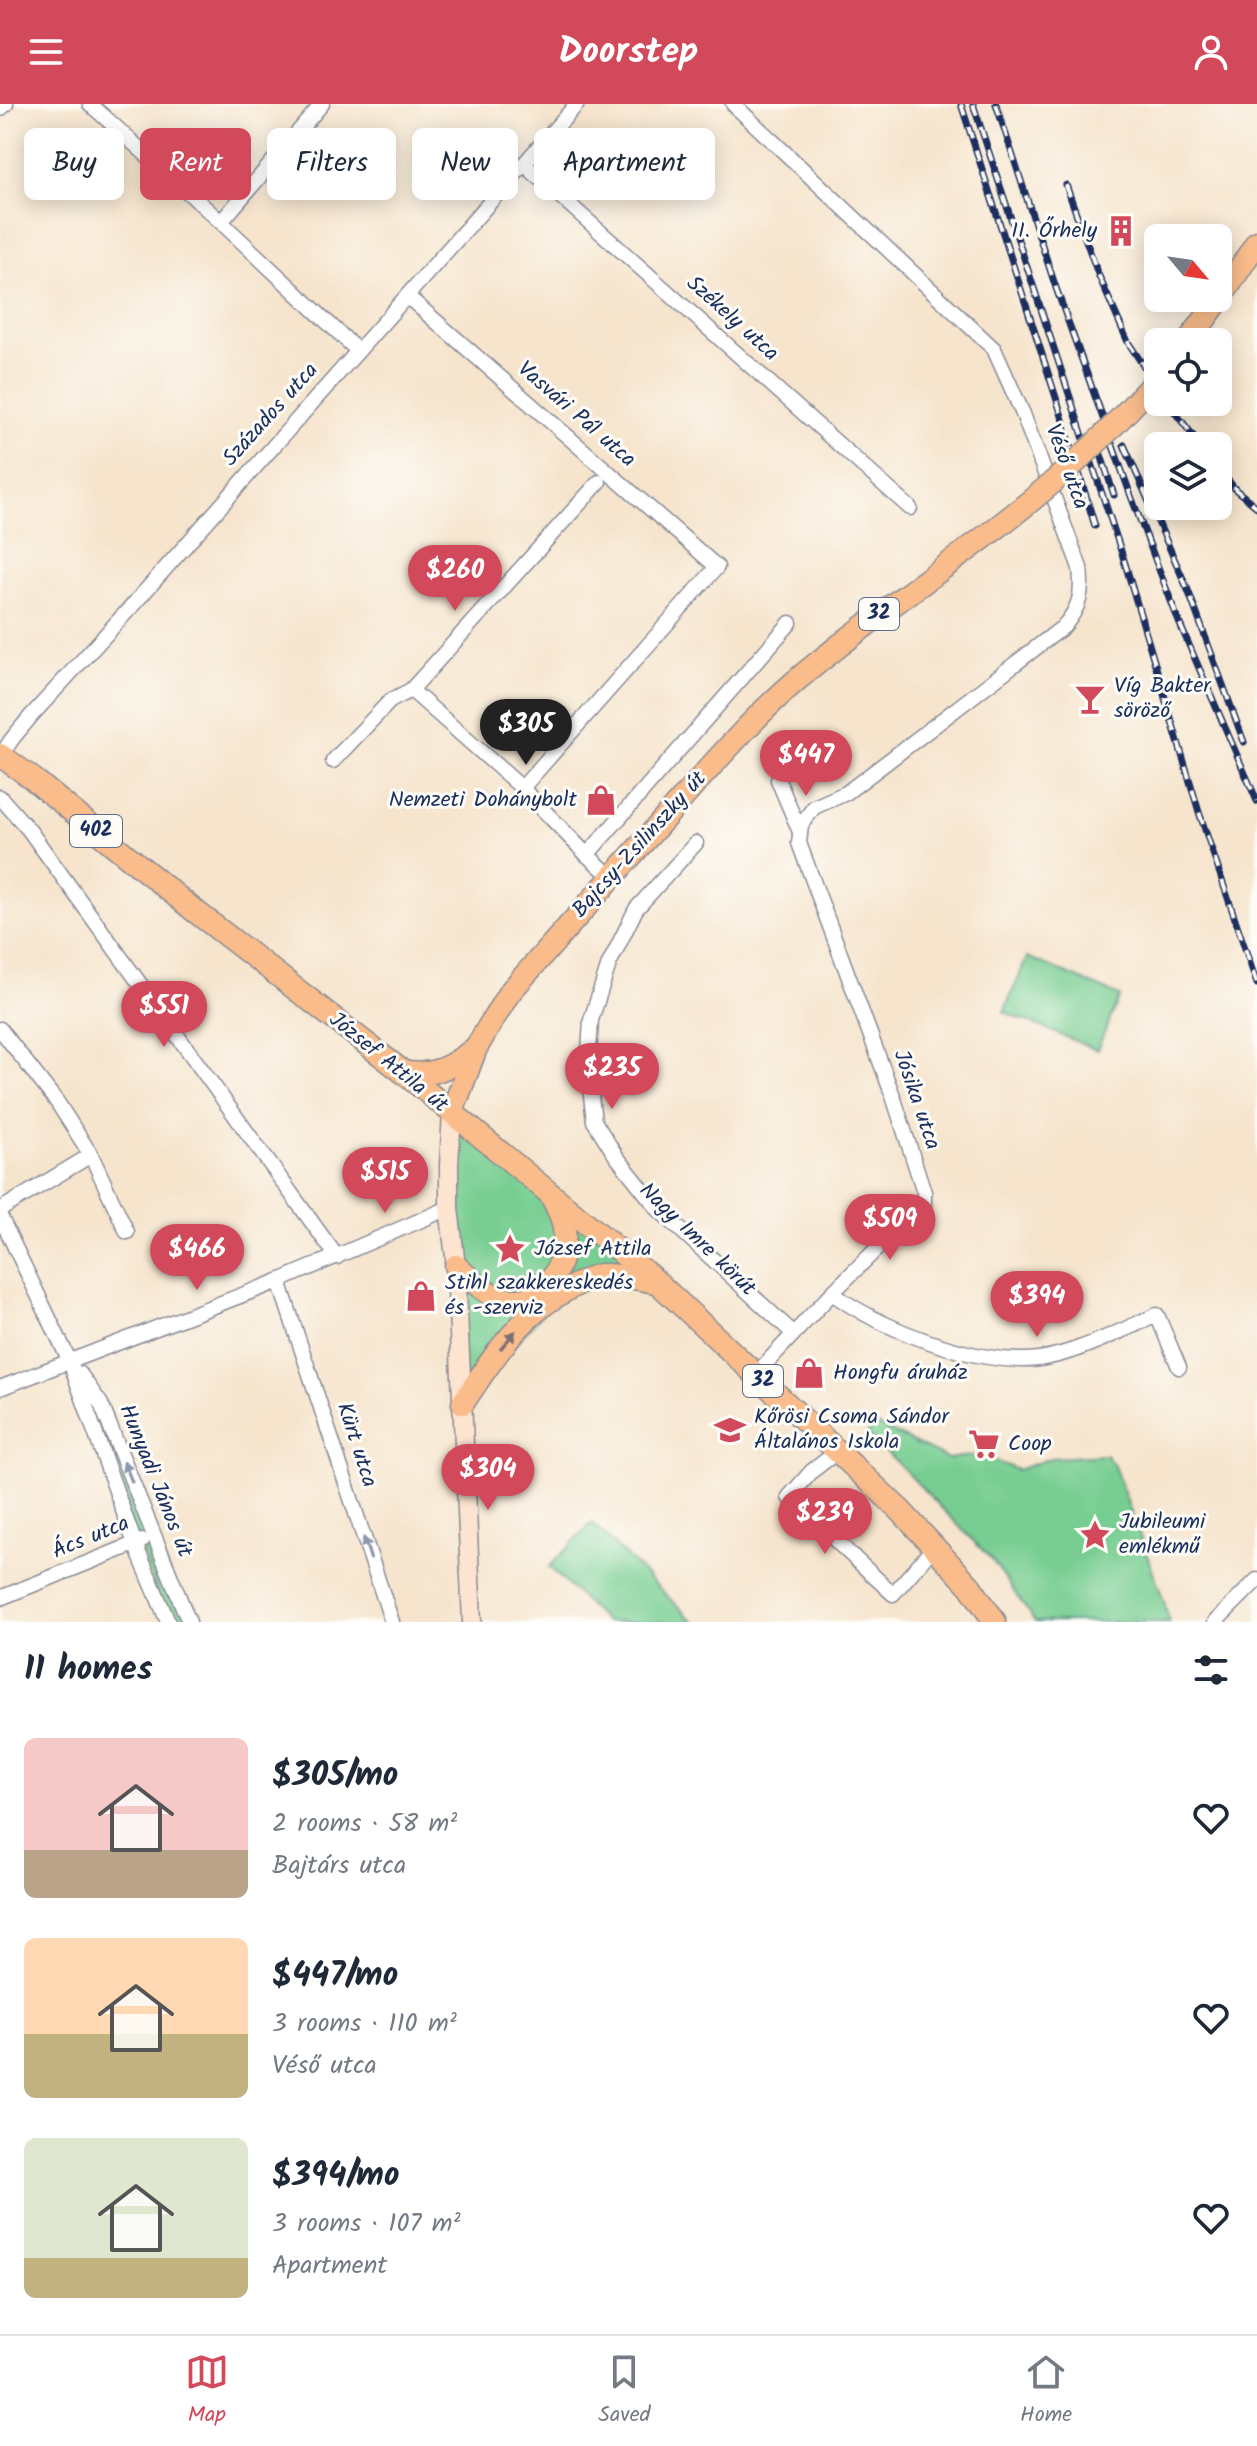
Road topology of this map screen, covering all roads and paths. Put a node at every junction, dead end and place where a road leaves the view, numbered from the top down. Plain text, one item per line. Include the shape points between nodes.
1 (6, 104) edge
2 (322, 104) edge
3 (577, 104) edge
4 (733, 104) edge
5 (96, 106) edge
6 (0, 109) edge
7 (524, 164) junction
8 (221, 222) junction
9 (1257, 242) edge
10 (407, 296) junction
11 (1198, 328) edge
12 (358, 351) junction
13 (1144, 393) edge
14 (599, 482) dead end
15 (910, 508) dead end
16 (790, 623) dead end
17 (411, 690) junction
18 (0, 756) edge
19 (333, 761) dead end
20 (778, 780) dead end
21 (522, 788) junction
22 (0, 797) edge
23 (800, 828) junction
24 (696, 843) dead end
25 (587, 855) junction
26 (612, 877) junction
27 (0, 1029) edge
28 (476, 1048) junction
29 (403, 1072) junction
30 (452, 1112) junction
31 (91, 1155) junction
32 (553, 1198) junction
33 (449, 1208) junction
34 (0, 1213) edge
35 (127, 1232) dead end
36 (337, 1257) junction
37 (456, 1266) junction
38 (279, 1281) junction
39 (657, 1282) junction
40 (832, 1293) junction
41 (793, 1333) junction
42 (70, 1362) junction
43 (1179, 1367) dead end
44 (756, 1374) junction
45 (0, 1388) edge
46 (463, 1403) junction
47 (838, 1451) junction
48 (154, 1537) junction
49 (135, 1544) junction
50 (934, 1547) junction
51 (1257, 1580) edge
52 (0, 1598) edge
53 (168, 1622) edge
54 (189, 1622) edge
55 (392, 1622) edge
56 (472, 1622) edge
57 (995, 1622) edge
58 (1215, 1622) edge

1 - 6 street
2 - 8 street
3 - 7 street, Százados utca
4 - 23 street, Véső utca via 994,349 1080,568 1082,594 1063,627 846,793 814,807
5 - 8 street
7 - 10 street, Százados utca
7 - 15 street, Székely utca
8 - 12 street
9 - 11 main road
10 - 12 street, Százados utca
10 - 21 street, Vasvári Pál utca via 717,567
12 - 18 street, Százados utca
13 - 26 main road, Bajcsy-Zsilinszky út / 32, bridge via 1068,470 805,672 751,723
14 - 17 street
16 - 25 street
17 - 19 street via 390,701
17 - 21 street
18 - 29 main road, József Attila út / 402
20 - 23 street, Jósika utca
21 - 25 street
22 - 36 street
23 - 40 street, Jósika utca via 799,843 924,1192 924,1205
24 - 41 street, Nagy Imre körút via 636,909 609,964 591,1020 588,1070 594,1121 659,1210
25 - 26 street
26 - 28 main road, Bajcsy-Zsilinszky út / 32 via 509,993
27 - 31 street
28 - 29 main road via 437,1072
28 - 30 main road, Bajcsy-Zsilinszky út / 32
29 - 30 main road, József Attila út / 402
30 - 32 main road, 32
30 - 33 street, József Attila út
31 - 34 street
31 - 35 street
32 - 37 main road via 564,1225 563,1251 557,1274 537,1294 501,1298 484,1291
32 - 39 main road, 32
33 - 36 street
33 - 37 street, József Attila út
34 - 42 street, Hunyadi János út
36 - 38 street
37 - 46 street, József Attila út
38 - 42 street
55 -> 38 street, Kürt utca
39 - 44 main road, 32
46 -> 39 main road via 529,1314 562,1291 598,1275
40 - 41 street, Jósika utca
40 - 43 street via 897,1329 959,1352 1024,1360 1072,1351 1157,1315
41 - 44 street, Jósika utca
42 - 45 street
48 -> 42 street, Hunyadi János út via 101,1404
42 - 49 street, Hunyadi János út
44 - 47 main road, 32
46 - 56 street, József Attila út
47 - 50 main road, 32
47 - 50 street via 789,1497 893,1594
48 - 49 street, Ács utca
48 - 54 street, Hunyadi János út
49 - 52 street, Ács utca
49 - 53 street, Hunyadi János út
50 - 57 main road, 32
51 - 58 street

